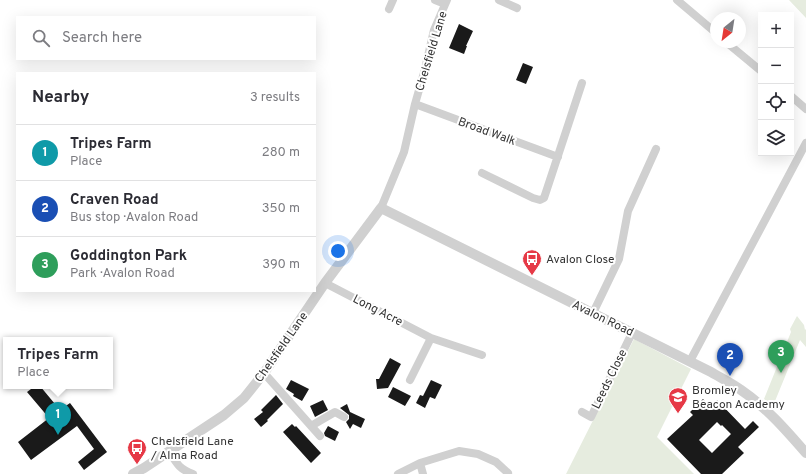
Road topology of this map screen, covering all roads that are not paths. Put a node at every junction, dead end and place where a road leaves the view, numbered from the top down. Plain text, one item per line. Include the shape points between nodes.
1 (393, 0) edge
2 (435, 0) edge
3 (499, 0) edge
4 (676, 0) edge
5 (446, 2) edge
6 (517, 8) dead end
7 (389, 9) dead end
8 (710, 28) edge
9 (733, 48) edge
10 (758, 69) edge
11 (582, 83) dead end
12 (794, 99) edge
13 (415, 104) junction
14 (806, 109) edge
15 (806, 143) edge
16 (656, 149) dead end
17 (558, 157) junction
18 (482, 173) dead end
19 (381, 208) junction
20 (325, 283) junction
21 (592, 313) junction
22 (632, 333) junction
23 (430, 338) junction
24 (482, 355) dead end
25 (690, 361) junction
26 (264, 373) junction
27 (410, 380) dead end
28 (582, 412) dead end
29 (344, 417) dead end
30 (311, 426) junction
31 (320, 436) dead end
32 (169, 451) junction
33 (806, 453) edge
34 (420, 463) junction
35 (133, 474) edge
36 (193, 474) edge
37 (398, 474) edge
38 (423, 474) edge
39 (508, 474) edge

1 - 7 street
2 - 5 street
3 - 6 street
4 - 8 street
5 - 13 street, Chelsfield Lane via 434,30
9 - 10 street
11 - 17 street
12 - 14 street
13 - 17 street, Broad Walk
13 - 19 street, Chelsfield Lane via 404,152
15 - 25 street
16 - 21 street via 628,211 619,259
17 - 18 street via 544,198 540,200
19 - 20 street, Chelsfield Lane
19 - 21 street, Avalon Road
20 - 23 street, Long Acre
20 - 26 street, Chelsfield Lane
21 - 22 street, Avalon Road
22 - 25 street, Avalon Road
22 - 28 street, Leeds Close via 591,417
23 - 24 street, Long Acre
23 - 27 street
25 - 33 street, Avalon Road via 753,399 785,428
26 - 30 street
26 - 32 street, Chelsfield Lane via 244,398
29 - 30 street via 335,412
30 - 31 street
32 - 35 street, Chelsfield Lane
32 - 36 street via 179,467
34 - 37 street
34 - 38 street
34 - 39 street via 459,451 478,454 496,462

